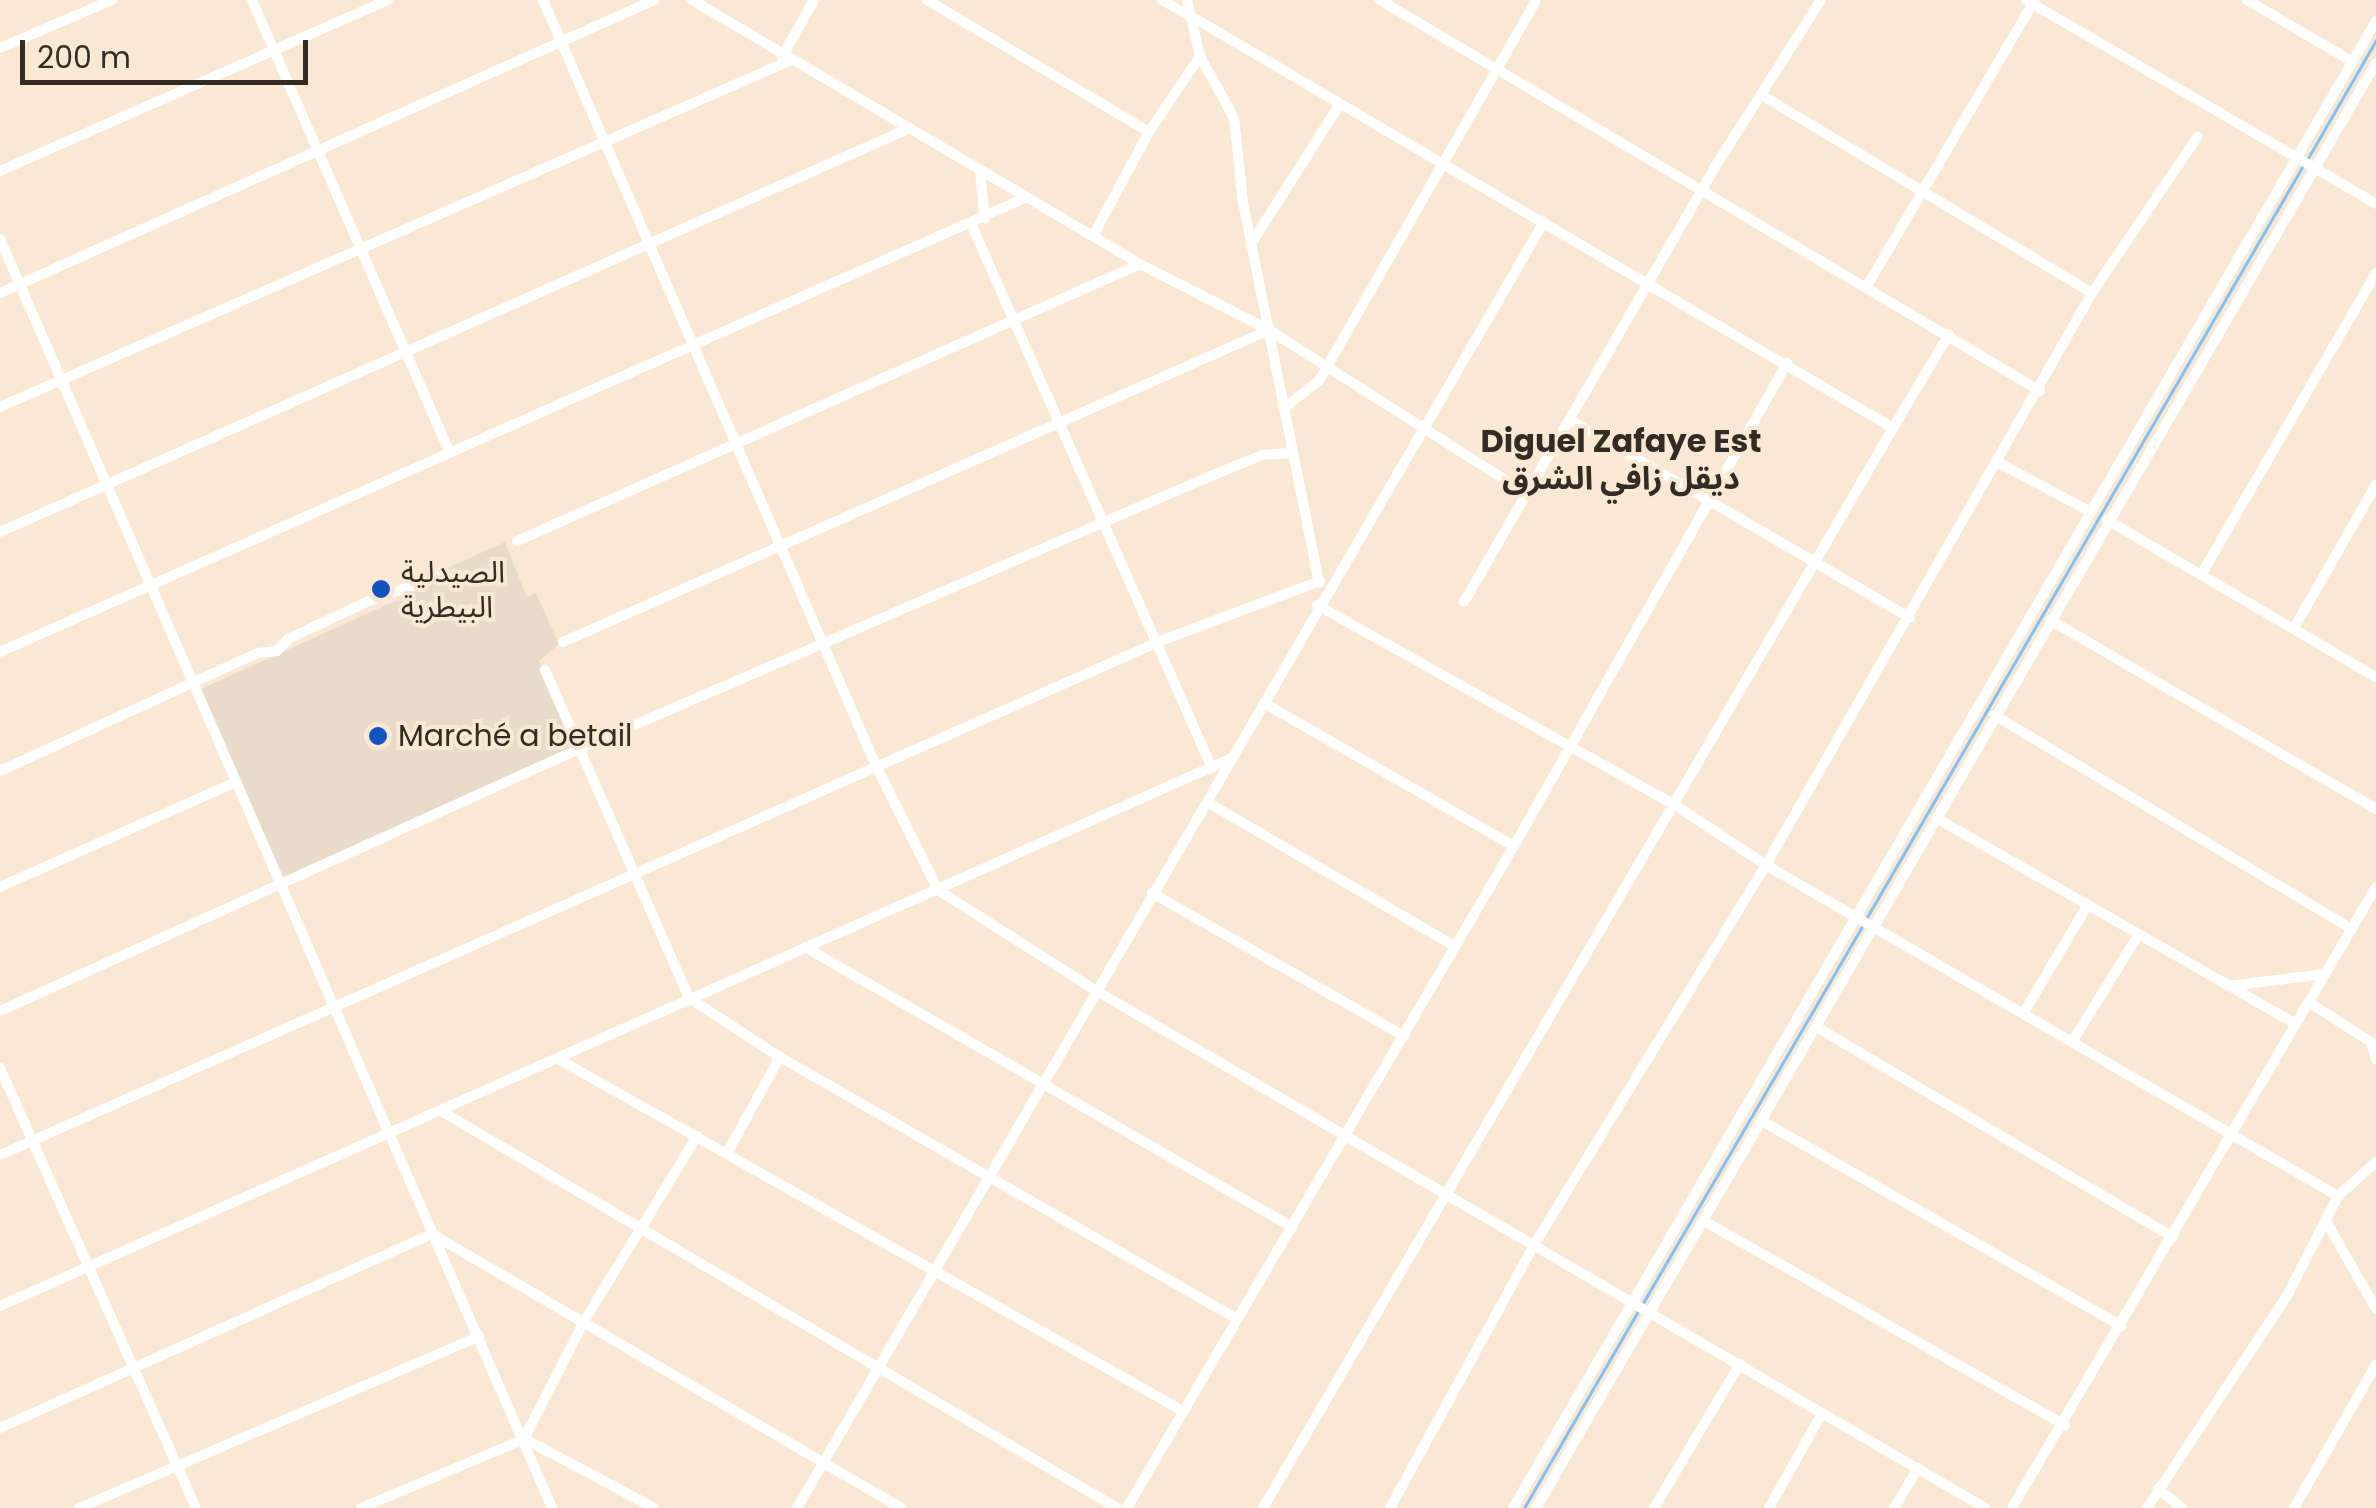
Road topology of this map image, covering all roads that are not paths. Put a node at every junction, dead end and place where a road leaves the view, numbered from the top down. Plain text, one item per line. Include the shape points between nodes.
1 (112, 0) edge
2 (252, 0) edge
3 (388, 0) edge
4 (542, 0) edge
5 (654, 0) edge
6 (692, 0) edge
7 (814, 0) edge
8 (927, 0) edge
9 (1162, 0) edge
10 (1187, 0) edge
11 (1380, 0) edge
12 (1536, 0) edge
13 (1821, 0) edge
14 (2248, 0) edge
15 (2031, 1) edge
16 (1188, 15) junction
17 (2376, 21) edge
18 (558, 42) junction
19 (0, 48) edge
20 (275, 52) junction
21 (1200, 56) junction
22 (786, 60) junction
23 (2353, 62) junction
24 (2376, 63) edge
25 (1500, 68) junction
26 (1763, 96) junction
27 (1338, 107) junction
28 (910, 128) junction
29 (1149, 132) junction
30 (2198, 136) dead end
31 (604, 142) junction
32 (316, 148) junction
33 (1442, 161) junction
34 (2307, 163) junction
35 (0, 170) edge
36 (980, 171) junction
37 (1705, 191) junction
38 (1924, 194) junction
39 (1026, 198) junction
40 (2376, 204) edge
41 (986, 219) junction
42 (1544, 222) junction
43 (972, 226) junction
44 (1094, 234) junction
45 (0, 239) edge
46 (651, 243) junction
47 (1250, 244) junction
48 (364, 251) junction
49 (1140, 264) junction
50 (2376, 273) edge
51 (19, 284) junction
52 (1653, 284) junction
53 (1867, 286) junction
54 (0, 292) edge
55 (2092, 294) junction
56 (1015, 323) junction
57 (1270, 330) junction
58 (1949, 334) junction
59 (695, 344) junction
60 (409, 354) junction
61 (1787, 364) junction
62 (1324, 369) junction
63 (64, 379) junction
64 (2040, 391) junction
65 (0, 407) edge
66 (1285, 407) junction
67 (1572, 421) junction
68 (1058, 423) junction
69 (1893, 428) junction
70 (1422, 432) junction
71 (737, 444) junction
72 (450, 453) junction
73 (1293, 453) junction
74 (1999, 463) junction
75 (106, 483) junction
76 (2376, 484) edge
77 (1528, 496) junction
78 (1707, 500) junction
79 (2091, 512) junction
80 (2107, 520) junction
81 (1103, 522) junction
82 (0, 532) edge
83 (517, 541) dead end
84 (780, 544) junction
85 (1814, 562) junction
86 (2201, 575) junction
87 (440, 576) dead end
88 (1320, 581) junction
89 (150, 585) junction
90 (1464, 602) dead end
91 (1317, 606) junction
92 (1910, 618) junction
93 (2050, 620) junction
94 (2294, 628) junction
95 (563, 642) dead end
96 (1158, 642) junction
97 (825, 647) junction
98 (0, 652) edge
99 (545, 670) dead end
100 (2376, 676) edge
101 (192, 685) junction
102 (1264, 703) junction
103 (1994, 715) junction
104 (581, 748) junction
105 (1566, 748) junction
106 (1232, 758) junction
107 (876, 766) junction
108 (1212, 768) junction
109 (0, 770) edge
110 (234, 783) junction
111 (1206, 802) junction
112 (1672, 803) junction
113 (2376, 808) edge
114 (1936, 818) junction
115 (1514, 846) junction
116 (1766, 865) junction
117 (629, 873) junction
118 (278, 884) junction
119 (0, 887) edge
120 (2376, 887) edge
121 (938, 890) junction
122 (1152, 893) junction
123 (2086, 906) junction
124 (1866, 921) junction
125 (2352, 929) junction
126 (2137, 937) junction
127 (1454, 946) junction
128 (805, 947) junction
129 (2326, 974) junction
130 (2228, 986) junction
131 (1096, 990) junction
132 (689, 998) junction
133 (2310, 1003) junction
134 (332, 1008) junction
135 (0, 1010) edge
136 (2023, 1014) junction
137 (2296, 1024) junction
138 (1818, 1028) junction
139 (1404, 1036) junction
140 (2072, 1042) junction
141 (2374, 1043) edge
142 (780, 1057) junction
143 (558, 1059) junction
144 (2376, 1059) edge
145 (0, 1068) edge
146 (1043, 1082) junction
147 (441, 1111) junction
148 (1762, 1121) junction
149 (2229, 1133) junction
150 (1344, 1134) junction
151 (386, 1136) junction
152 (698, 1136) junction
153 (32, 1140) junction
154 (727, 1152) junction
155 (0, 1155) edge
156 (2376, 1162) edge
157 (989, 1179) junction
158 (1446, 1194) junction
159 (2338, 1196) junction
160 (1704, 1220) junction
161 (2328, 1223) junction
162 (1292, 1227) junction
163 (639, 1232) junction
164 (432, 1234) junction
165 (2174, 1237) junction
166 (1534, 1245) junction
167 (86, 1268) junction
168 (937, 1268) junction
169 (0, 1306) edge
170 (1641, 1307) junction
171 (2376, 1309) edge
172 (1237, 1319) junction
173 (583, 1324) junction
174 (2122, 1326) junction
175 (480, 1336) junction
176 (132, 1364) junction
177 (1740, 1364) junction
178 (2376, 1365) edge
179 (880, 1373) junction
180 (1183, 1411) junction
181 (1822, 1413) junction
182 (2065, 1425) junction
183 (0, 1428) edge
184 (524, 1438) junction
185 (825, 1462) junction
186 (177, 1464) junction
187 (1918, 1468) junction
188 (2158, 1489) junction
189 (80, 1508) edge
190 (196, 1508) edge
191 (361, 1508) edge
192 (552, 1508) edge
193 (654, 1508) edge
194 (797, 1508) edge
195 (901, 1508) edge
196 (1117, 1508) edge
197 (1127, 1508) edge
198 (1263, 1508) edge
199 (1390, 1508) edge
200 (1513, 1508) edge
201 (1536, 1508) edge
202 (1654, 1508) edge
203 (1769, 1508) edge
204 (1894, 1508) edge
205 (1986, 1508) edge
206 (2012, 1508) edge
207 (2147, 1508) edge
208 (2182, 1508) edge
209 (2294, 1508) edge

1 - 19 street
2 - 20 street
3 - 20 street
4 - 18 street
5 - 18 street
6 - 22 street
7 - 22 street
8 - 29 street
9 - 16 street
10 - 16 street
11 - 25 street
12 - 25 street
13 - 26 street
14 - 23 street
15 - 34 street
15 - 38 street
16 - 21 street
16 - 27 street
17 - 23 street
18 - 31 street
18 - 32 street
20 - 32 street
20 - 35 street
21 - 29 street
21 - 47 street via 1234,118
22 - 28 street
22 - 31 street
23 - 34 street
24 - 34 street
25 - 33 street
25 - 37 street
26 - 37 street
26 - 38 street
27 - 33 street
27 - 47 street
28 - 36 street
28 - 46 street
29 - 44 street
30 - 55 street
31 - 46 street
31 - 48 street
32 - 48 street
32 - 51 street
33 - 42 street
33 - 62 street
34 - 40 street
34 - 79 street
34 - 80 street
36 - 39 street
36 - 41 street
37 - 52 street
37 - 53 street
38 - 53 street
38 - 55 street
39 - 41 street
39 - 44 street
41 - 43 street
42 - 52 street
42 - 70 street
43 - 56 street
43 - 59 street
44 - 49 street
45 - 51 street
46 - 59 street
46 - 60 street
47 - 57 street
48 - 60 street
48 - 63 street
49 - 56 street
49 - 57 street
50 - 86 street
51 - 54 street
51 - 63 street
52 - 61 street
52 - 67 street
53 - 58 street
55 - 64 street
56 - 68 street
56 - 71 street
57 - 62 street
57 - 66 street
57 - 68 street
58 - 64 street
58 - 69 street
59 - 71 street
59 - 72 street
60 - 72 street
60 - 75 street
61 - 69 street
61 - 78 street
62 - 66 street
62 - 70 street
63 - 65 street
63 - 75 street
64 - 74 street
66 - 73 street
67 - 77 street
67 - 78 street
68 - 81 street
68 - 84 street
69 - 85 street
70 - 77 street
70 - 91 street
71 - 83 street
71 - 84 street
72 - 89 street
73 - 81 street via 1262,455
73 - 88 street
74 - 79 street
74 - 92 street
75 - 82 street
75 - 89 street
76 - 94 street
77 - 90 street
78 - 85 street
78 - 105 street
79 - 124 street
80 - 86 street
80 - 93 street
81 - 96 street
81 - 97 street
84 - 95 street
84 - 97 street
85 - 92 street
85 - 112 street
86 - 94 street
87 - 101 street via 371,600 288,638 277,652 258,653
88 - 91 street
88 - 96 street
89 - 98 street
89 - 101 street
91 - 102 street
91 - 105 street
92 - 116 street
93 - 103 street
93 - 113 street
94 - 100 street
96 - 107 street
96 - 108 street
97 - 104 street
97 - 107 street
99 - 104 street
101 - 109 street
101 - 110 street
102 - 106 street
102 - 115 street
103 - 114 street
103 - 125 street
104 - 117 street
104 - 118 street
105 - 112 street
105 - 115 street
106 - 108 street
106 - 111 street
107 - 117 street
107 - 121 street
108 - 121 street
110 - 118 street
110 - 119 street
111 - 122 street
111 - 127 street
112 - 116 street
112 - 158 street
114 - 123 street
114 - 124 street
115 - 127 street
116 - 124 street
116 - 166 street
117 - 132 street
117 - 134 street
118 - 134 street
118 - 135 street
120 - 125 street
121 - 128 street
121 - 131 street
122 - 131 street
122 - 139 street
123 - 126 street
123 - 136 street
124 - 136 street
124 - 138 street
124 - 170 street
125 - 129 street
126 - 130 street
126 - 140 street
127 - 139 street
128 - 132 street
128 - 146 street
129 - 130 street
129 - 133 street
130 - 137 street
131 - 146 street
131 - 150 street
132 - 142 street
132 - 143 street
133 - 137 street
133 - 141 street
134 - 151 street
134 - 153 street
136 - 140 street
137 - 149 street
138 - 148 street
138 - 165 street
139 - 150 street
140 - 149 street
141 - 144 street
142 - 154 street
142 - 157 street
143 - 147 street
143 - 152 street
145 - 153 street
146 - 157 street
146 - 162 street
147 - 151 street
147 - 163 street
148 - 160 street
148 - 174 street
149 - 159 street
149 - 165 street
150 - 158 street
150 - 162 street
151 - 164 street
151 - 167 street
152 - 154 street
152 - 163 street
153 - 155 street
153 - 167 street
154 - 168 street
156 - 159 street
157 - 168 street
157 - 172 street
158 - 166 street
158 - 198 street
159 - 161 street
160 - 170 street
160 - 182 street
161 - 171 street
161 - 188 street
162 - 172 street
163 - 173 street
163 - 179 street
164 - 173 street
164 - 175 street
164 - 176 street
165 - 174 street
166 - 170 street
166 - 199 street
167 - 169 street
167 - 176 street
168 - 179 street
168 - 180 street
170 - 177 street
170 - 200 street
170 - 201 street
172 - 180 street
173 - 184 street
173 - 185 street
174 - 182 street
175 - 184 street
175 - 186 street
176 - 183 street
176 - 186 street
177 - 181 street
177 - 202 street
178 - 209 street
179 - 185 street
179 - 196 street
180 - 197 street
181 - 187 street
181 - 203 street
182 - 206 street
184 - 191 street
184 - 192 street
184 - 193 street
185 - 194 street
185 - 195 street
186 - 189 street
186 - 190 street
187 - 204 street
187 - 205 street
188 - 207 street
188 - 208 street

